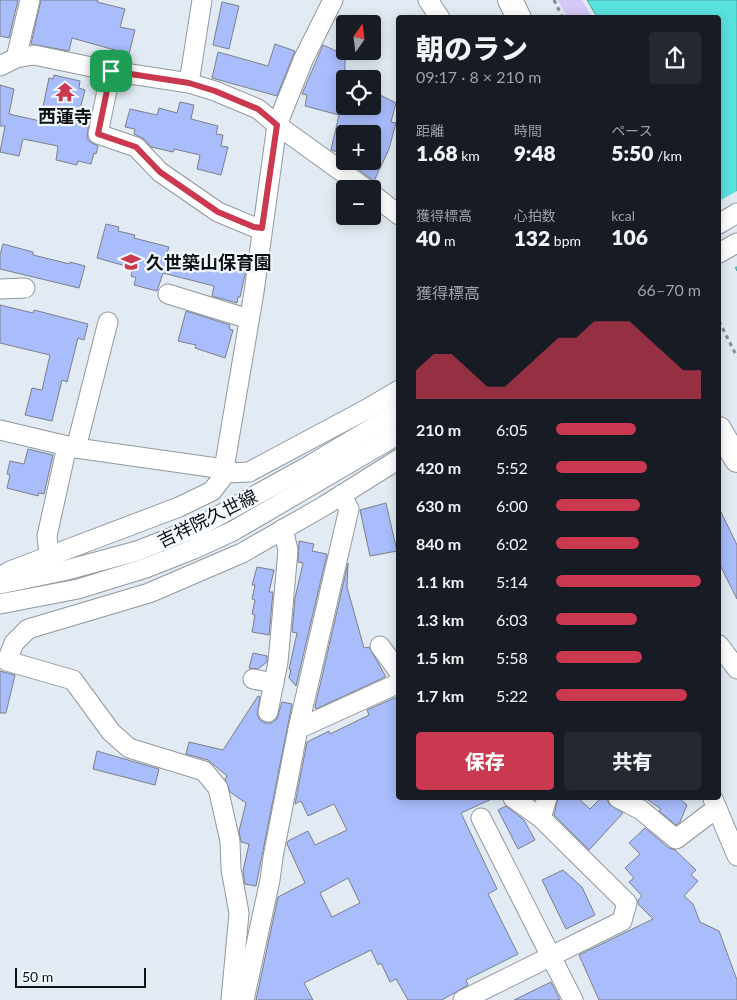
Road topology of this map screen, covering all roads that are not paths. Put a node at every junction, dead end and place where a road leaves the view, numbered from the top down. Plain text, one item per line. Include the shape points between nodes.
1 (30, 0) edge
2 (202, 0) edge
3 (333, 0) edge
4 (428, 0) edge
5 (510, 0) edge
6 (438, 15) edge
7 (518, 15) edge
8 (8, 62) edge
9 (111, 71) junction
10 (189, 83) junction
11 (277, 125) junction
12 (353, 180) edge
13 (381, 201) edge
14 (396, 213) edge
15 (737, 213) edge
16 (721, 223) edge
17 (262, 228) junction
18 (737, 242) edge
19 (721, 252) edge
20 (25, 288) dead end
21 (0, 289) edge
22 (168, 294) dead end
23 (250, 320) junction
24 (108, 322) dead end
25 (396, 392) edge
26 (396, 414) edge
27 (0, 430) edge
28 (721, 432) edge
29 (396, 436) edge
30 (72, 447) junction
31 (737, 460) edge
32 (396, 461) edge
33 (225, 471) junction
34 (341, 495) junction
35 (283, 529) junction
36 (49, 555) junction
37 (0, 577) edge
38 (0, 584) edge
39 (0, 604) edge
40 (380, 646) dead end
41 (721, 648) edge
42 (4, 661) edge
43 (396, 668) edge
44 (737, 669) edge
45 (253, 679) dead end
46 (274, 683) junction
47 (396, 684) edge
48 (268, 712) dead end
49 (298, 729) junction
50 (516, 800) edge
51 (546, 800) edge
52 (622, 800) edge
53 (714, 803) edge
54 (481, 818) dead end
55 (541, 818) junction
56 (737, 856) edge
57 (552, 957) junction
58 (231, 1000) edge
59 (244, 1000) edge
60 (463, 1000) edge
61 (573, 1000) edge

1 - 8 street
2 - 10 street
3 - 11 street via 304,58
4 - 6 street
5 - 7 main road
8 - 9 street via 34,55
9 - 10 street
9 - 17 street via 98,134 136,147 160,172 218,212
10 - 11 street via 258,109
11 - 12 street
11 - 17 street
13 - 14 street
15 - 16 street
17 - 23 street
18 - 19 street
20 - 21 street
22 - 23 street
23 - 33 street
24 - 30 street
25 - 33 street via 249,472
26 - 38 street, 吉祥院久世線 via 198,527 137,551
27 - 30 street
28 - 31 main road
29 - 39 street, 吉祥院久世線 via 233,531 194,549 78,589
30 - 33 street
30 - 36 street via 47,536
32 - 34 street
33 - 36 street via 212,491 179,507
34 - 35 street
34 - 49 street via 349,509
35 - 42 street via 242,553 149,593 28,629 14,643
35 - 46 street via 288,550
36 - 37 street
40 - 43 street
41 - 44 street
42 - 58 street via 73,680 111,732 129,748 204,771 218,788 230,841 239,912
45 - 46 street
46 - 48 street
47 - 49 street
49 - 59 street
50 - 55 street
51 - 55 street
52 - 53 street via 641,810 676,839
53 - 56 street
54 - 57 street
55 - 57 street via 627,903 622,921
57 - 60 street
57 - 61 street

